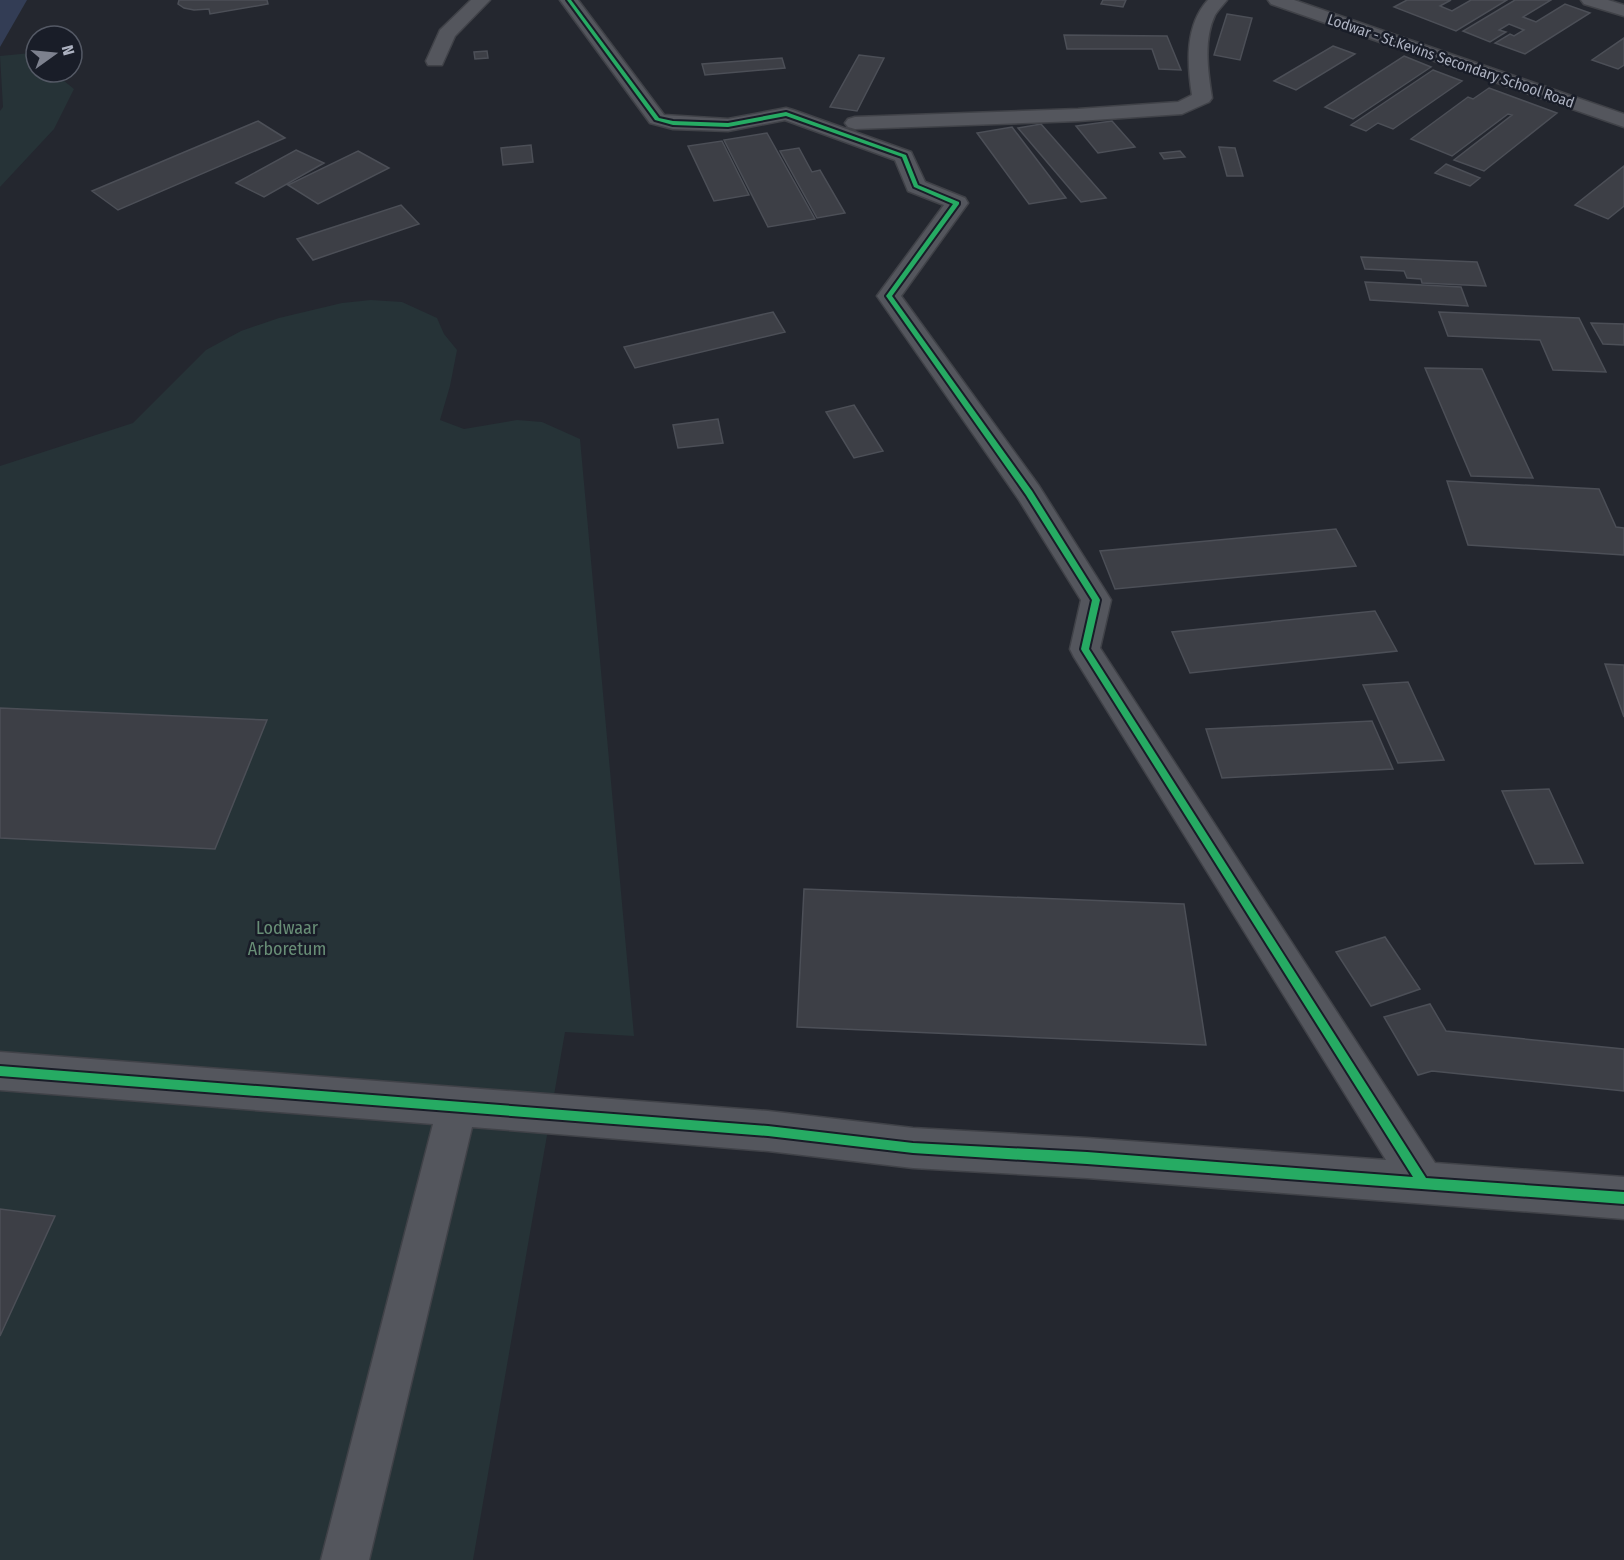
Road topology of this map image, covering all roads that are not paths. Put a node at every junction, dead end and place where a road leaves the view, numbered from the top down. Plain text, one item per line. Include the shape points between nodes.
1 (481, 0) edge
2 (569, 0) edge
3 (1218, 0) edge
4 (1277, 0) edge
5 (1590, 0) edge
6 (1624, 11) edge
7 (435, 61) dead end
8 (1624, 121) edge
9 (855, 123) dead end
10 (0, 1071) edge
11 (457, 1106) junction
12 (1424, 1184) junction
13 (1624, 1198) edge
14 (345, 1560) edge

1 - 7 street via 447,34
2 - 12 street via 657,119 728,125 786,114 904,156 916,186 957,204 889,296 1029,493 1096,600 1085,649
3 - 9 street via 1206,15 1201,38 1197,72 1202,98 1182,108
4 - 8 street, Lodwar - St.Kevins Secondary School Road
5 - 6 street
10 - 11 street
11 - 12 street via 768,1131 913,1148
11 - 14 street
12 - 13 street

